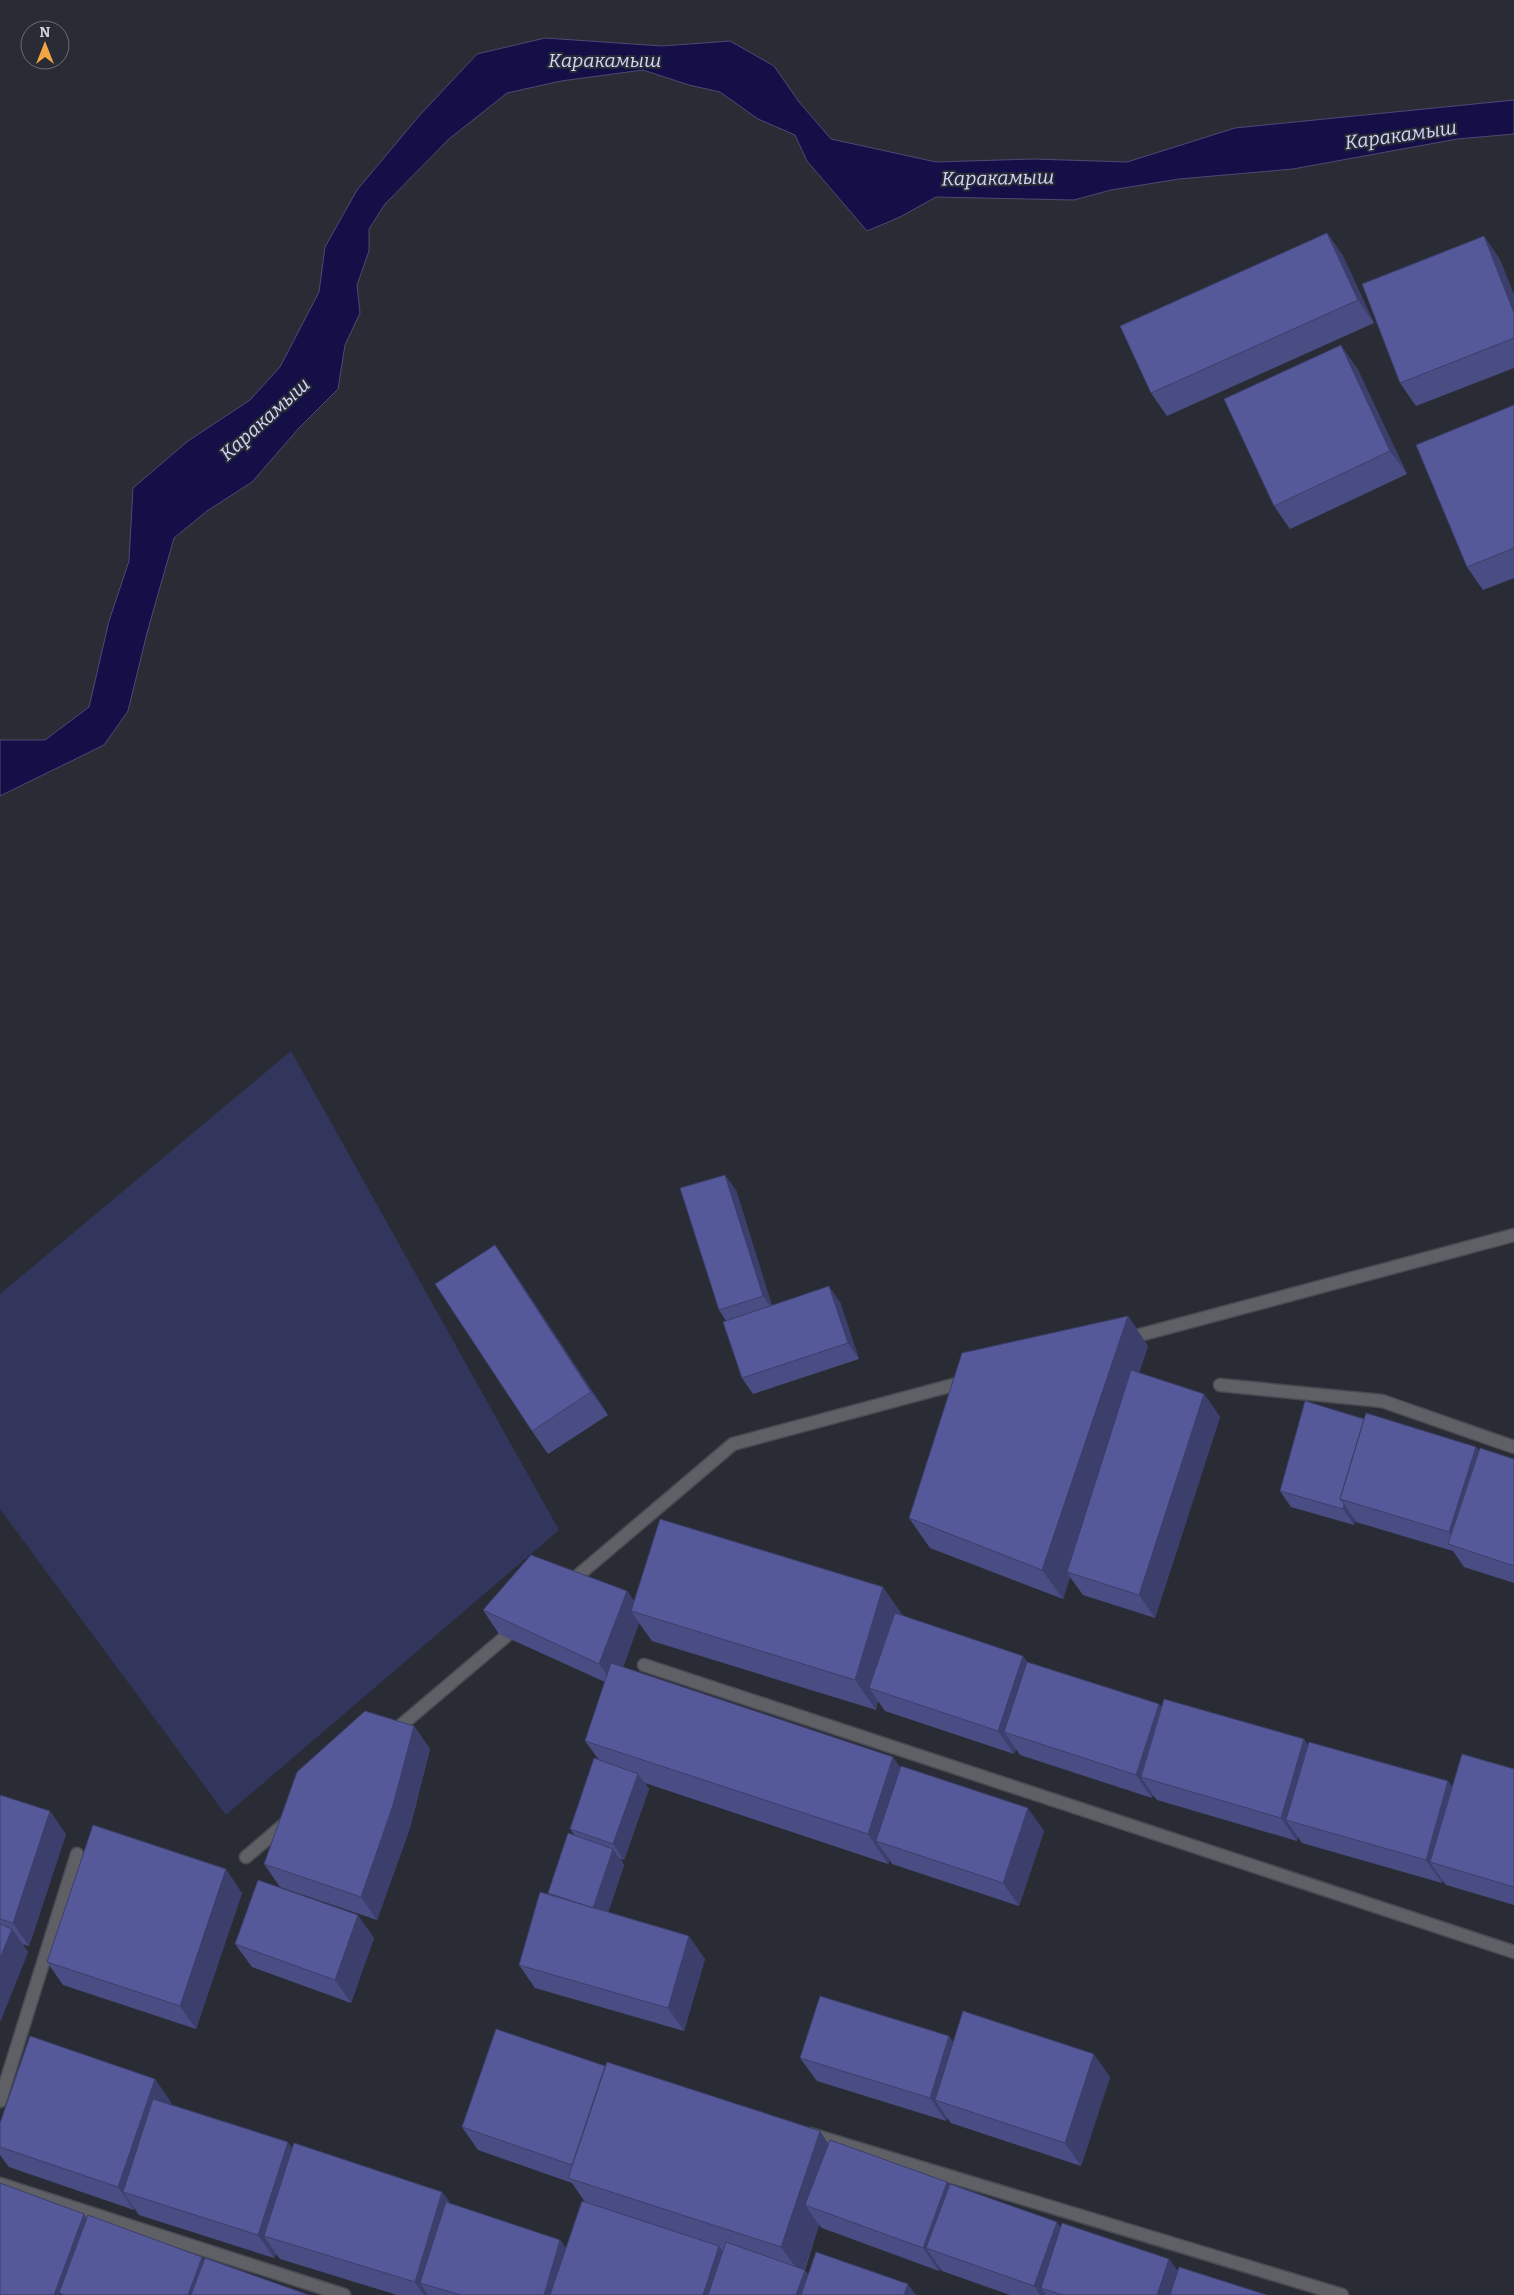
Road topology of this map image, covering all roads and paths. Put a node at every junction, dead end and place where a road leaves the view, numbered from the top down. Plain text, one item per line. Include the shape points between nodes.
1 (1514, 1235) edge
2 (1109, 1343) edge
3 (984, 1377) edge
4 (1220, 1385) dead end
5 (1514, 1447) edge
6 (558, 1592) edge
7 (527, 1618) edge
8 (644, 1665) dead end
9 (383, 1741) edge
10 (299, 1812) edge
11 (77, 1854) dead end
12 (246, 1857) dead end
13 (1514, 1952) edge
14 (0, 2101) edge
15 (797, 2130) edge
16 (0, 2184) edge
17 (344, 2295) edge
18 (1342, 2295) edge

1 - 2 street
3 - 6 street via 733,1444
4 - 5 street via 1382,1402
7 - 9 street
8 - 13 street
10 - 12 street
11 - 14 street
15 - 18 street
16 - 17 street

